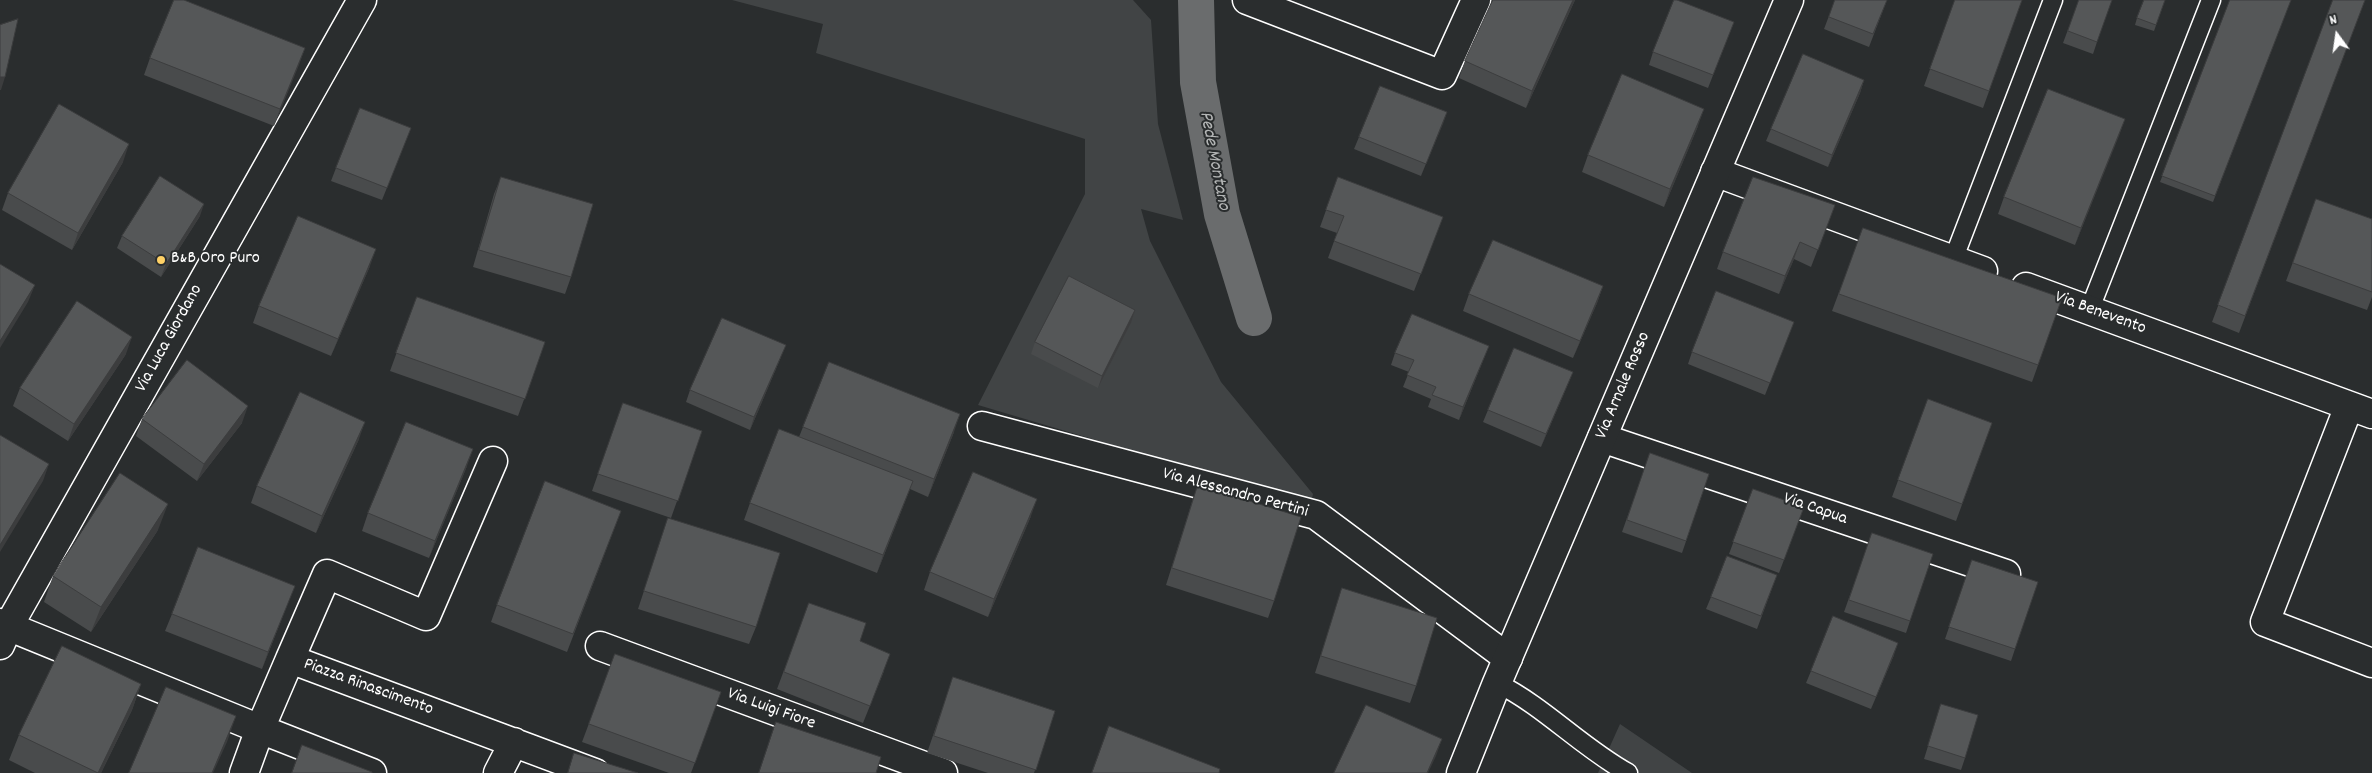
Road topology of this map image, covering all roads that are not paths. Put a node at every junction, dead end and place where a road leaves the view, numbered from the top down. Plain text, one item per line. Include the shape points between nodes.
1 (362, 0) edge
2 (1247, 0) edge
3 (1476, 0) edge
4 (1789, 0) edge
5 (2053, 0) edge
6 (2211, 0) edge
7 (1715, 172) junction
8 (1952, 260) junction
9 (2089, 310) junction
10 (2360, 410) edge
11 (982, 426) dead end
12 (1602, 438) junction
13 (493, 461) dead end
14 (2029, 582) edge
15 (3, 632) edge
16 (600, 646) dead end
17 (1512, 648) junction
18 (290, 659) junction
19 (2372, 663) edge
20 (1497, 683) junction
21 (260, 729) junction
22 (514, 742) junction
23 (244, 773) edge
24 (372, 773) edge
25 (498, 773) edge
26 (595, 773) edge
27 (943, 773) edge
28 (1461, 773) edge
29 (1628, 773) edge

1 - 15 street, Via Luca Giordano
2 - 3 street via 1442,75
4 - 7 street, Via Arnale Rosso
5 - 8 lane
6 - 9 lane
7 - 8 street, Via Benevento
7 - 12 street, Via Arnale Rosso
8 - 9 street, Via Benevento
9 - 10 street, Via Benevento
10 - 19 street via 2265,622
11 - 17 street, Via Alessandro Pertini via 1316,516
12 - 14 street, Via Capua
12 - 17 street, Via Arnale Rosso
13 - 18 street via 426,616 327,574
15 - 21 street
16 - 27 street, Via Luigi Fiore
17 - 20 street, Via Arnale Rosso
18 - 21 street, Piazza Rinascimento
18 - 22 street, Piazza Rinascimento
20 - 28 street, Via Arnale Rosso
20 - 29 lane via 1521,695 1604,760
21 - 23 street, Piazza Rinascimento
21 - 24 street
22 - 25 street
22 - 26 street, Piazza Rinascimento

